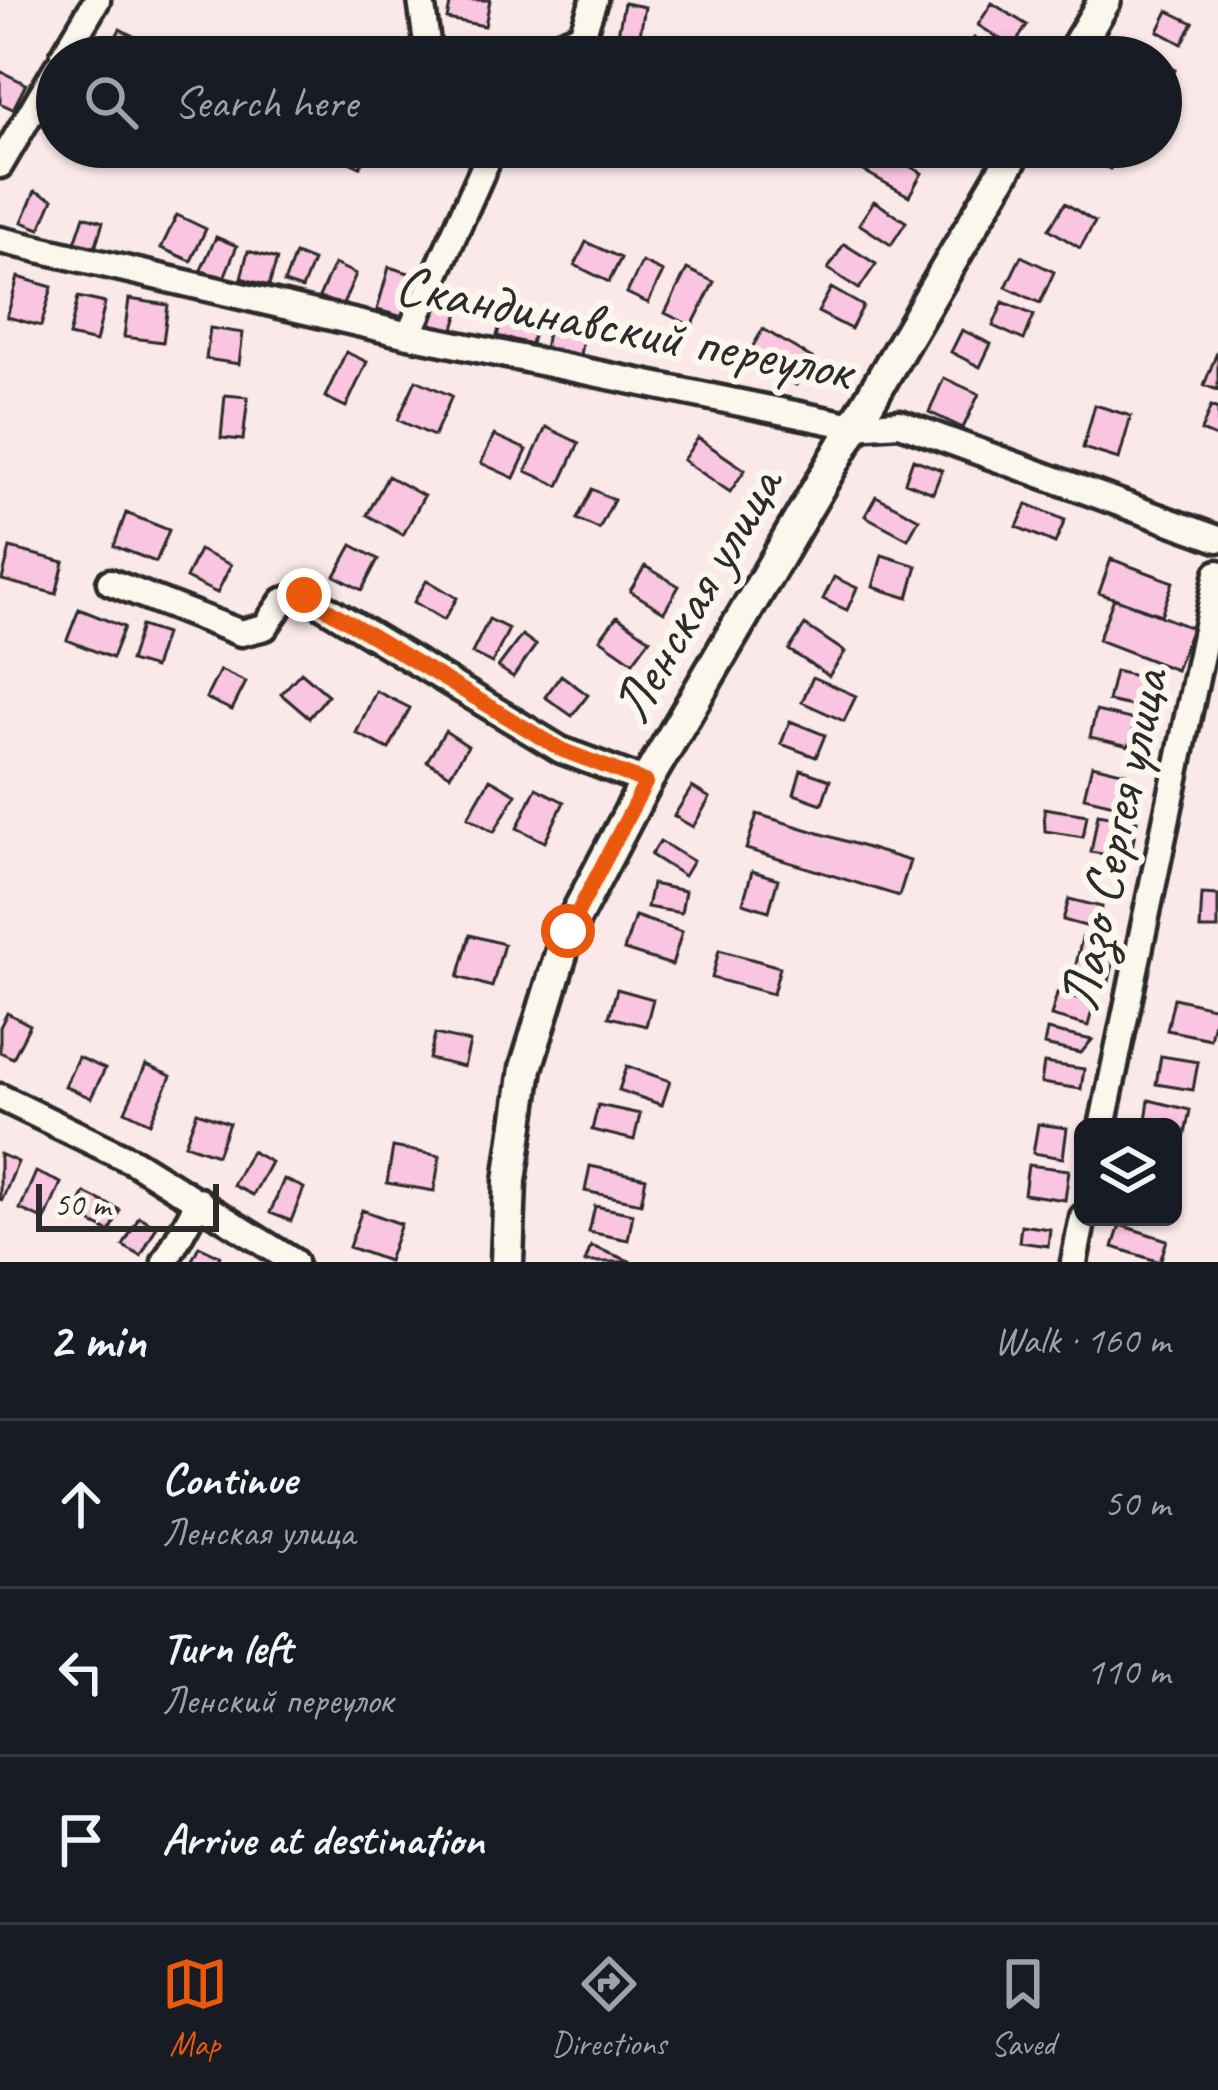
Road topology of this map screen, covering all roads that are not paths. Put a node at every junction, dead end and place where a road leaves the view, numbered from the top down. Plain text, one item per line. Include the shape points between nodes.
1 (97, 0) edge
2 (421, 0) edge
3 (594, 0) edge
4 (1105, 0) edge
5 (76, 36) edge
6 (426, 36) edge
7 (579, 36) edge
8 (1084, 36) edge
9 (36, 104) edge
10 (0, 165) edge
11 (484, 168) edge
12 (1006, 168) edge
13 (0, 240) edge
14 (409, 335) junction
15 (853, 427) junction
16 (1218, 538) edge
17 (1218, 573) edge
18 (110, 582) dead end
19 (646, 782) junction
20 (0, 1097) edge
21 (1104, 1118) edge
22 (199, 1201) junction
23 (1081, 1226) edge
24 (165, 1262) edge
25 (294, 1262) edge
26 (507, 1262) edge
27 (1074, 1262) edge

1 - 5 street
2 - 6 street
3 - 7 street
4 - 8 main road
9 - 10 street
11 - 14 street
12 - 15 main road, Ленская улица
13 - 14 street, Скандинавский переулок
14 - 15 street, Скандинавский переулок
15 - 16 street, Скандинавский переулок via 900,423
15 - 19 main road, Ленская улица
17 - 21 street, Лазо Сергея улица
18 - 19 street via 241,633 265,627 283,601 304,595 562,750
19 - 26 main road, Ленская улица via 568,931 544,1001 510,1180
20 - 22 street
22 - 24 street
22 - 25 street
23 - 27 street

